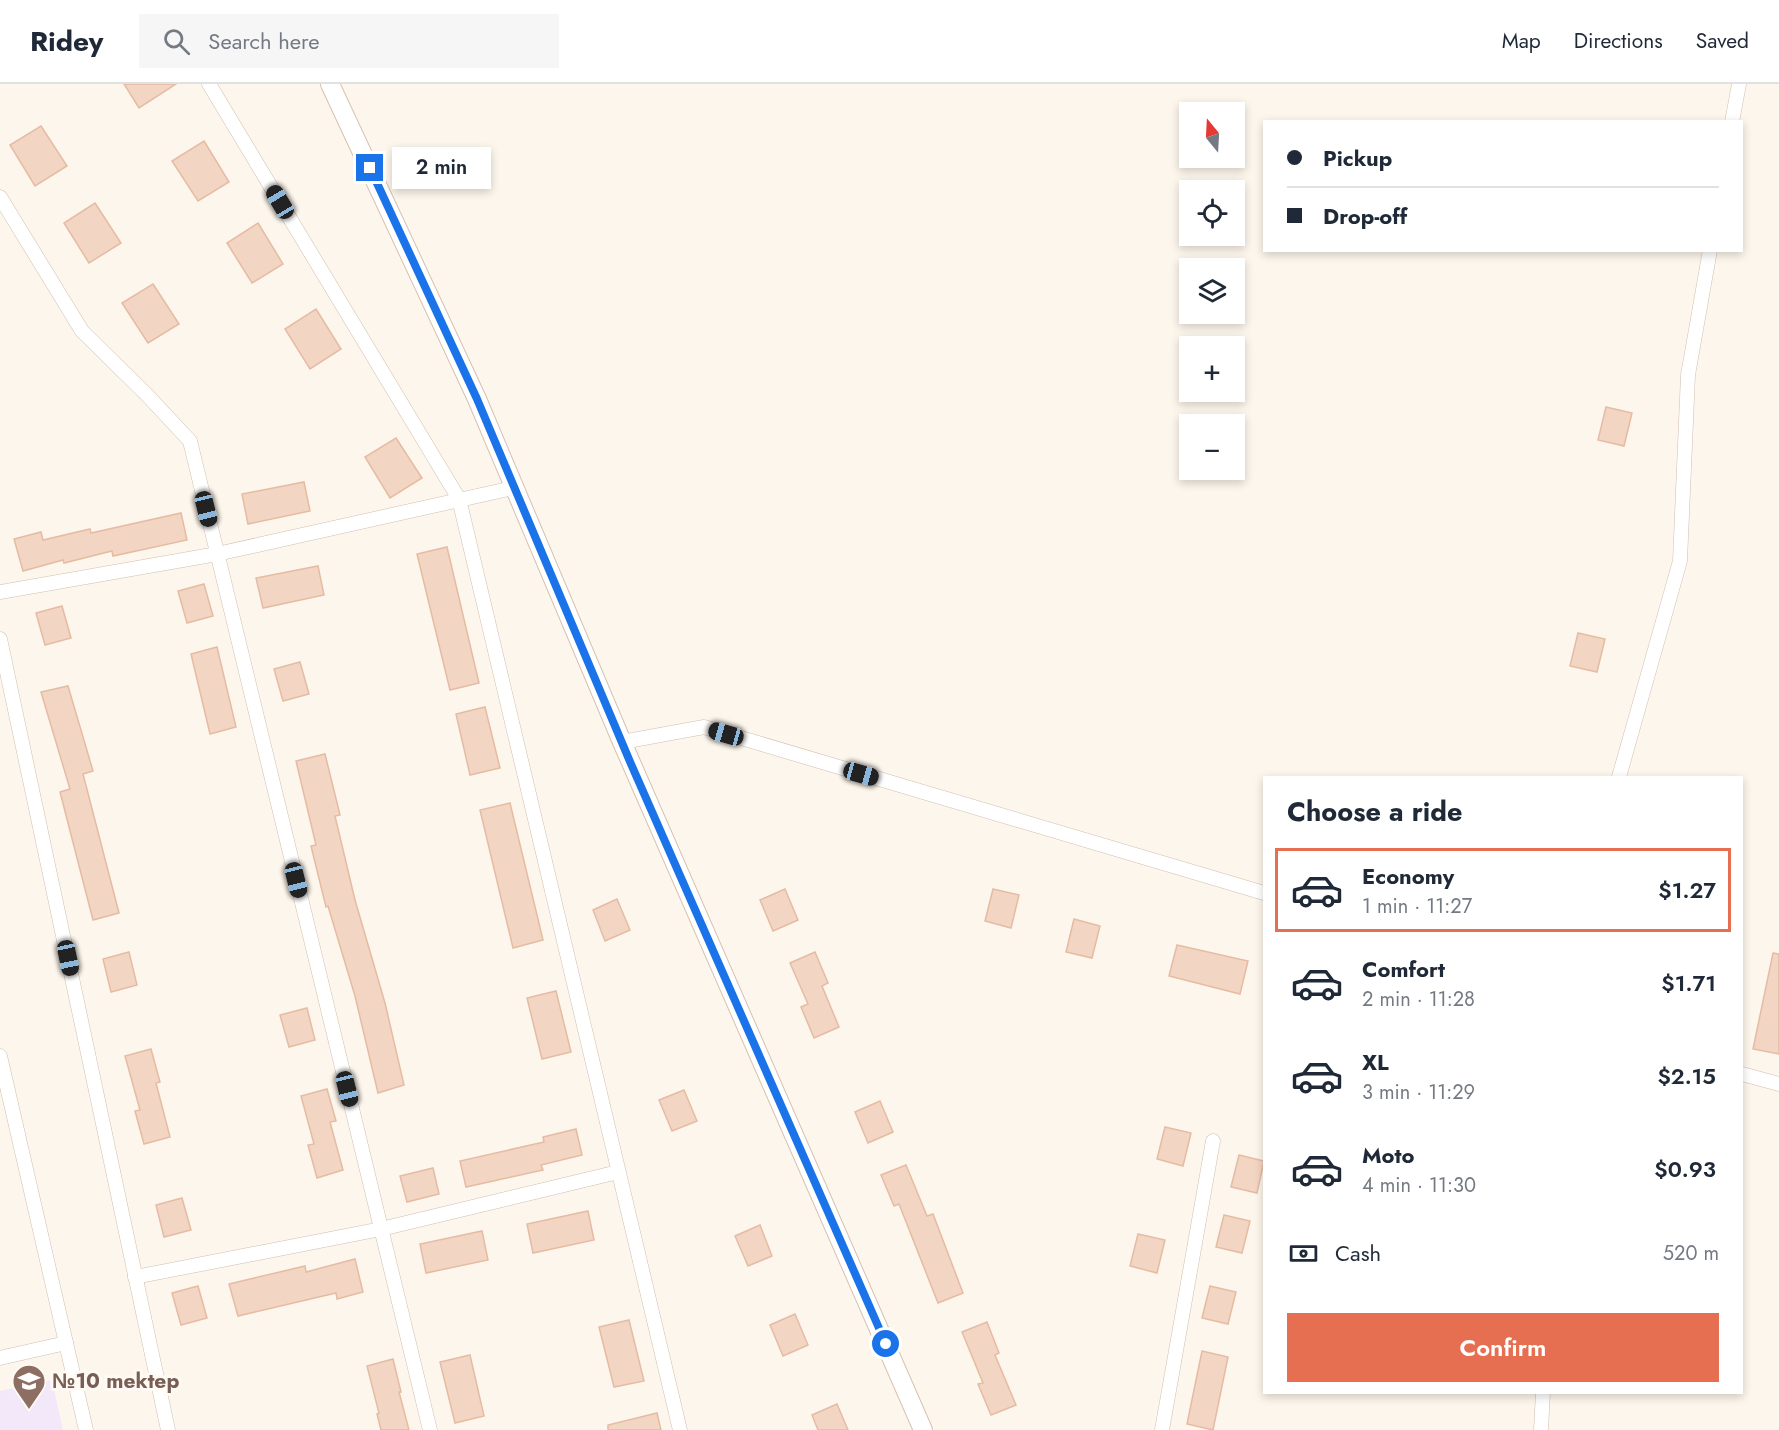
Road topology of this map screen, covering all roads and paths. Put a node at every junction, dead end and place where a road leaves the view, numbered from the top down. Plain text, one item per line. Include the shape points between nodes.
1 (209, 84) edge
2 (330, 84) edge
3 (1739, 84) edge
4 (1732, 120) edge
5 (0, 197) edge
6 (1710, 252) edge
7 (513, 488) junction
8 (459, 499) junction
9 (217, 554) junction
10 (0, 592) edge
11 (0, 639) edge
12 (622, 742) junction
13 (1619, 776) edge
14 (1263, 893) edge
15 (0, 1056) edge
16 (1743, 1074) edge
17 (1779, 1084) edge
18 (1214, 1141) dead end
19 (618, 1172) junction
20 (381, 1229) junction
21 (135, 1277) junction
22 (66, 1343) junction
23 (0, 1358) edge
24 (1543, 1394) edge
25 (86, 1430) edge
26 (168, 1430) edge
27 (430, 1430) edge
28 (680, 1430) edge
29 (923, 1430) edge
30 (1162, 1430) edge
31 (1541, 1430) edge

1 - 8 street
2 - 7 main road via 477,399
3 - 4 street
5 - 9 street via 82,331 190,441
6 - 13 street via 1688,375 1680,561
7 - 8 street
7 - 12 main road
8 - 9 street
8 - 19 street
9 - 10 street
9 - 20 street
11 - 21 street
12 - 14 street via 704,727
12 - 29 main road
15 - 22 street
16 - 17 street
18 - 30 street
19 - 20 street
19 - 28 street
20 - 21 street
20 - 27 street
21 - 26 street
22 - 23 street
22 - 25 street
24 - 31 street

